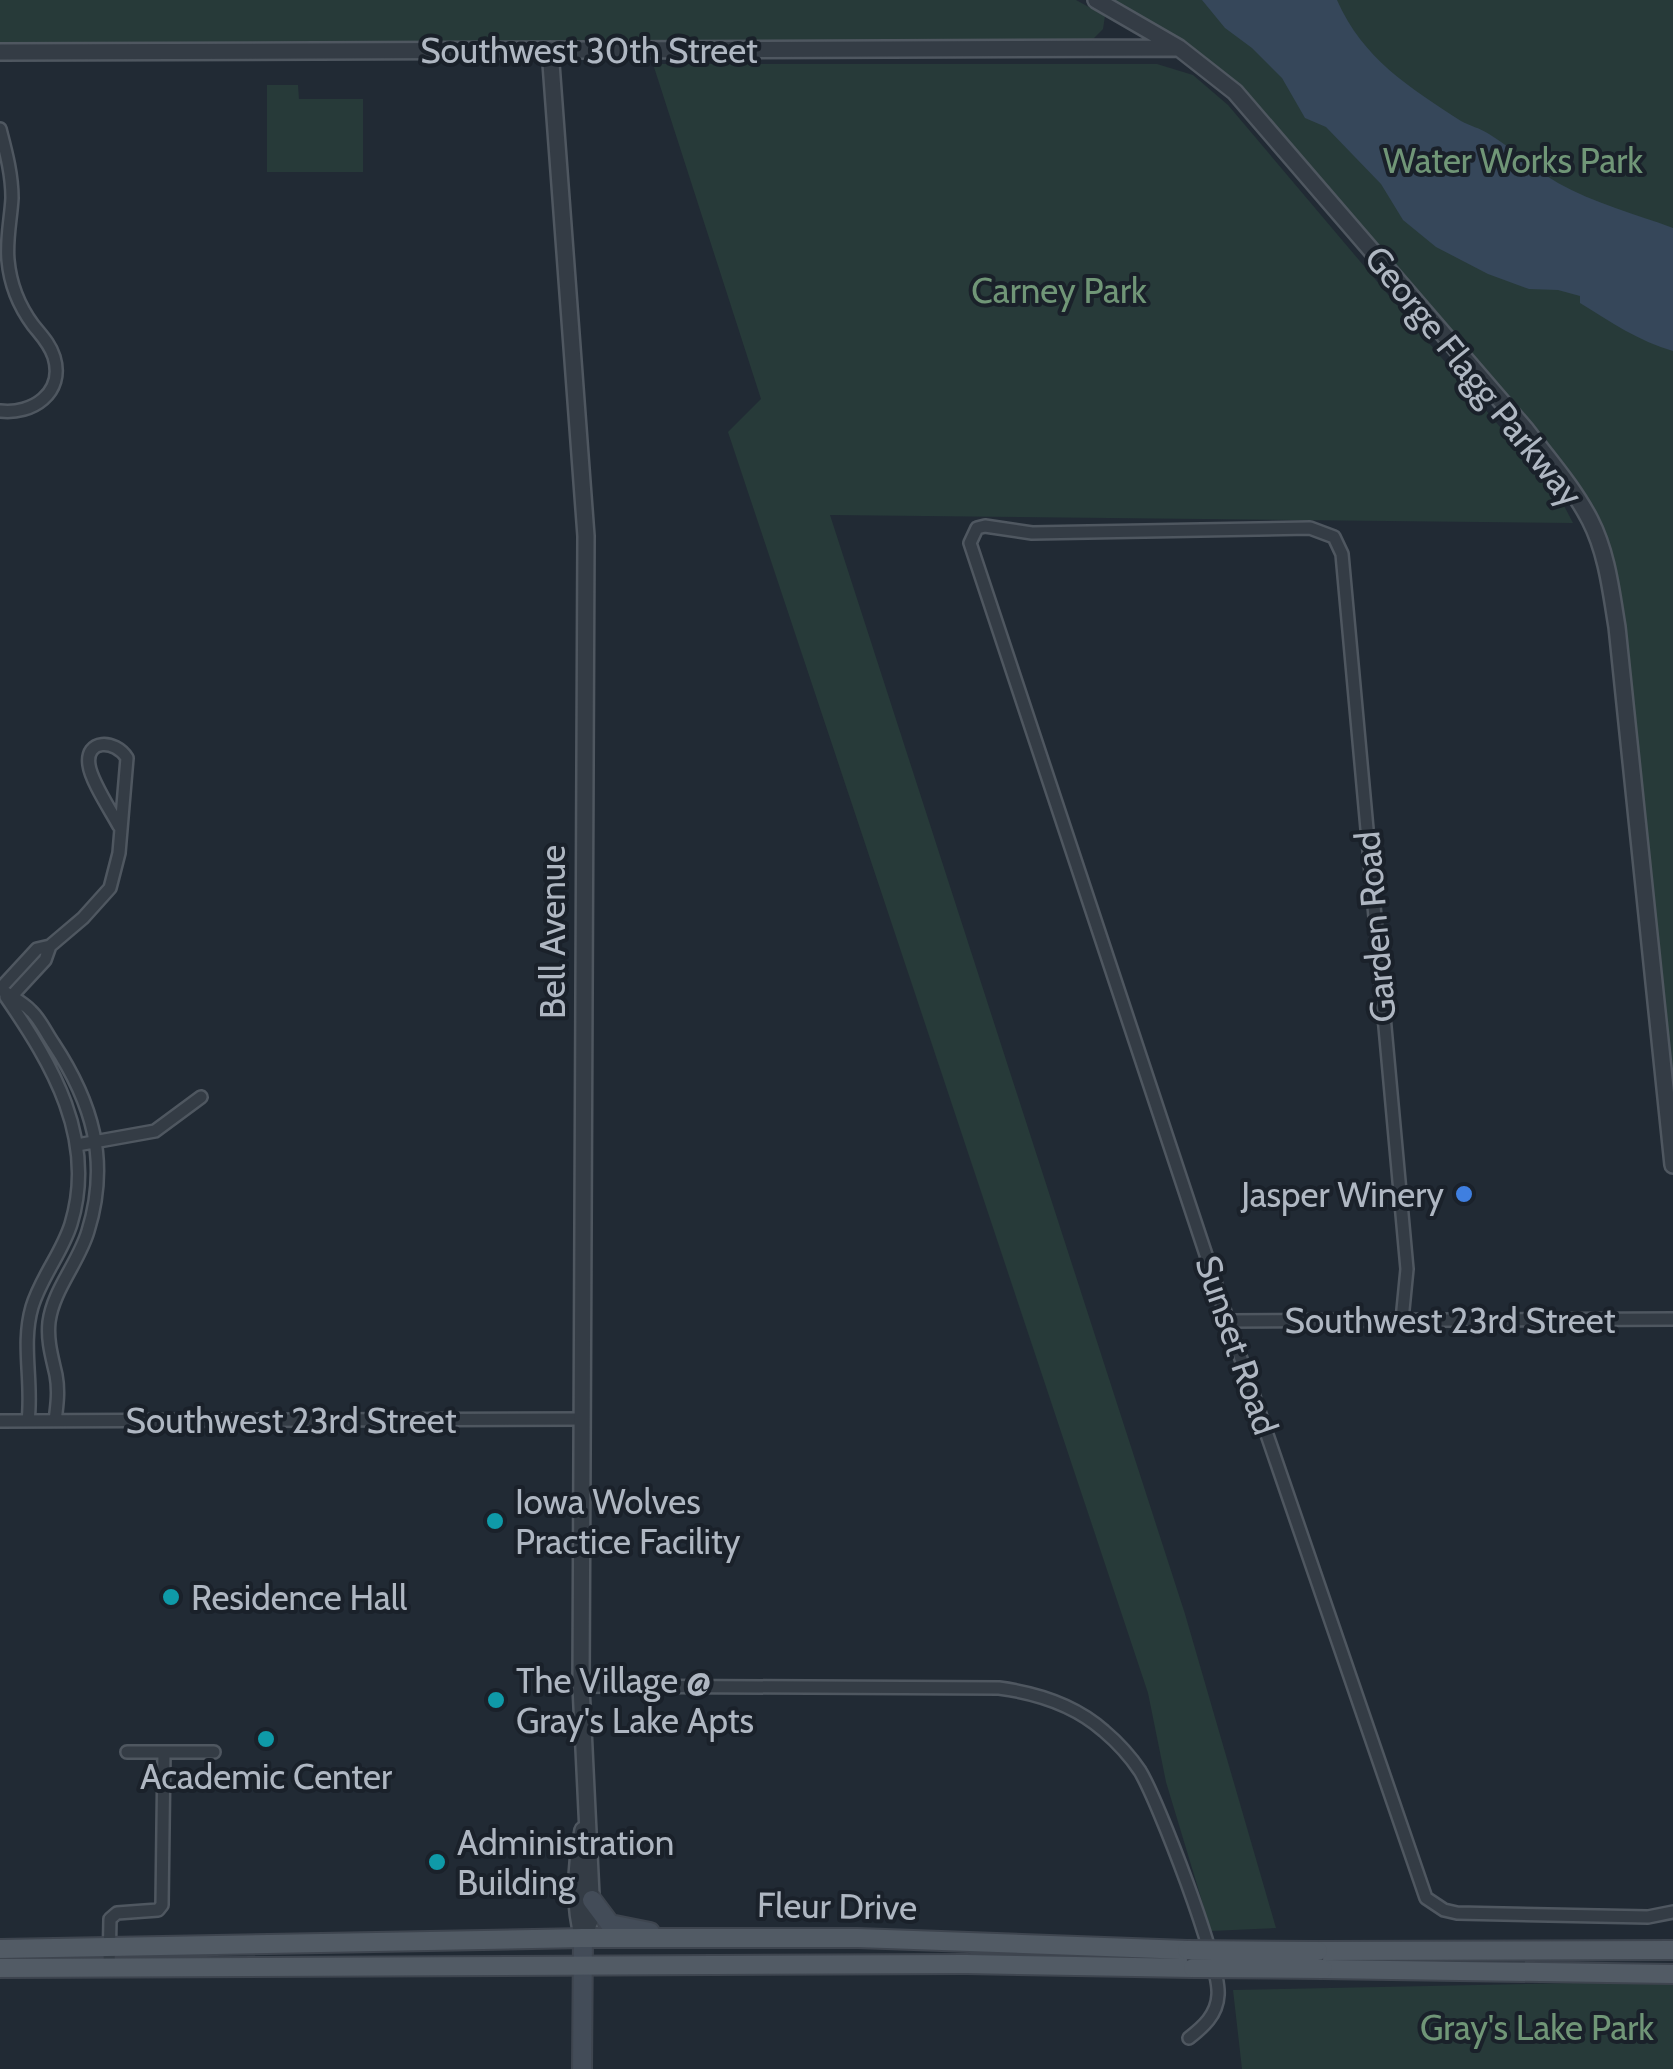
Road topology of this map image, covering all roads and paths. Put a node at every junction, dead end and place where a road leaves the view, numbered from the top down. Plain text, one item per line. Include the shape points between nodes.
1 (1096, 0) edge
2 (1179, 48) junction
3 (550, 50) junction
4 (0, 52) edge
5 (0, 129) edge
6 (0, 412) edge
7 (972, 550) joint
8 (119, 826) junction
9 (5, 994) edge
10 (201, 1096) dead end
11 (96, 1142) junction
12 (77, 1145) junction
13 (1673, 1166) edge
14 (47, 1274) junction
15 (65, 1282) junction
16 (1673, 1319) edge
17 (1228, 1320) junction
18 (1402, 1320) junction
19 (582, 1419) junction
20 (0, 1421) edge
21 (28, 1421) junction
22 (56, 1421) junction
23 (581, 1686) junction
24 (127, 1752) dead end
25 (164, 1752) junction
26 (214, 1752) dead end
27 (585, 1816) junction
28 (592, 1900) junction
29 (1673, 1912) edge
30 (583, 1938) junction
31 (690, 1938) junction
32 (109, 1948) junction
33 (0, 1949) edge
34 (1673, 1950) edge
35 (1190, 1959) junction
36 (1321, 1960) junction
37 (582, 1964) junction
38 (0, 1968) edge
39 (109, 1968) junction
40 (1673, 1974) edge
41 (1188, 2038) dead end
42 (582, 2069) edge

1 - 2 street, George Flagg Parkway
2 - 3 street, Southwest 30th Street
2 - 13 street, George Flagg Parkway via 1235,92 1310,177 1526,430 1596,535 1616,627
3 - 4 street, Southwest 30th Street
3 - 19 street, Bell Avenue via 586,536
5 - 6 street via 11,177 12,280 56,363 53,386 40,404
7 - 17 street, Sunset Road
7 - 18 street, Garden Road via 972,534 984,526 1032,533 1310,528 1334,537 1342,554 1407,1269
8 - 8 street via 127,758 110,743 91,752 88,765
8 - 9 street via 110,888 50,946 37,949
9 - 11 street via 32,1011 67,1064 87,1103
9 - 12 street via 52,1068
10 - 11 street via 155,1130
11 - 12 street
11 - 15 street via 93,1212
12 - 14 street via 74,1211
14 - 15 street
14 - 21 street via 26,1334
15 - 22 street via 49,1323
16 - 18 street, Southwest 23rd Street
17 - 18 street, Southwest 23rd Street
17 - 29 street, Sunset Road via 1426,1898 1458,1913
19 - 22 street, Southwest 23rd Street
19 - 23 street, Bell Avenue
20 - 21 street, Southwest 23rd Street
21 - 22 street, Southwest 23rd Street
23 - 27 street, Bell Avenue
23 - 41 street via 998,1688 1054,1701 1088,1718 1141,1773 1204,1934 1218,1998 1210,2018
24 - 25 street
25 - 26 street
25 - 32 street via 162,1905 117,1912 110,1919
27 - 28 street, Bell Avenue
27 - 30 street, Bell Avenue via 577,1856
28 - 30 street, Bell Avenue
28 - 31 main road via 619,1928
30 - 31 main road, Fleur Drive
30 - 32 main road, Fleur Drive
30 - 37 main road, Bell Avenue
31 - 35 main road, Fleur Drive via 858,1938
32 - 33 main road, Fleur Drive
32 - 39 street
34 - 36 main road, Fleur Drive
35 - 36 main road, Fleur Drive, bridge
35 - 37 main road, Fleur Drive
36 - 40 main road, Fleur Drive
37 - 39 main road, Fleur Drive
37 - 42 main road, Bell Avenue
38 - 39 main road, Fleur Drive

